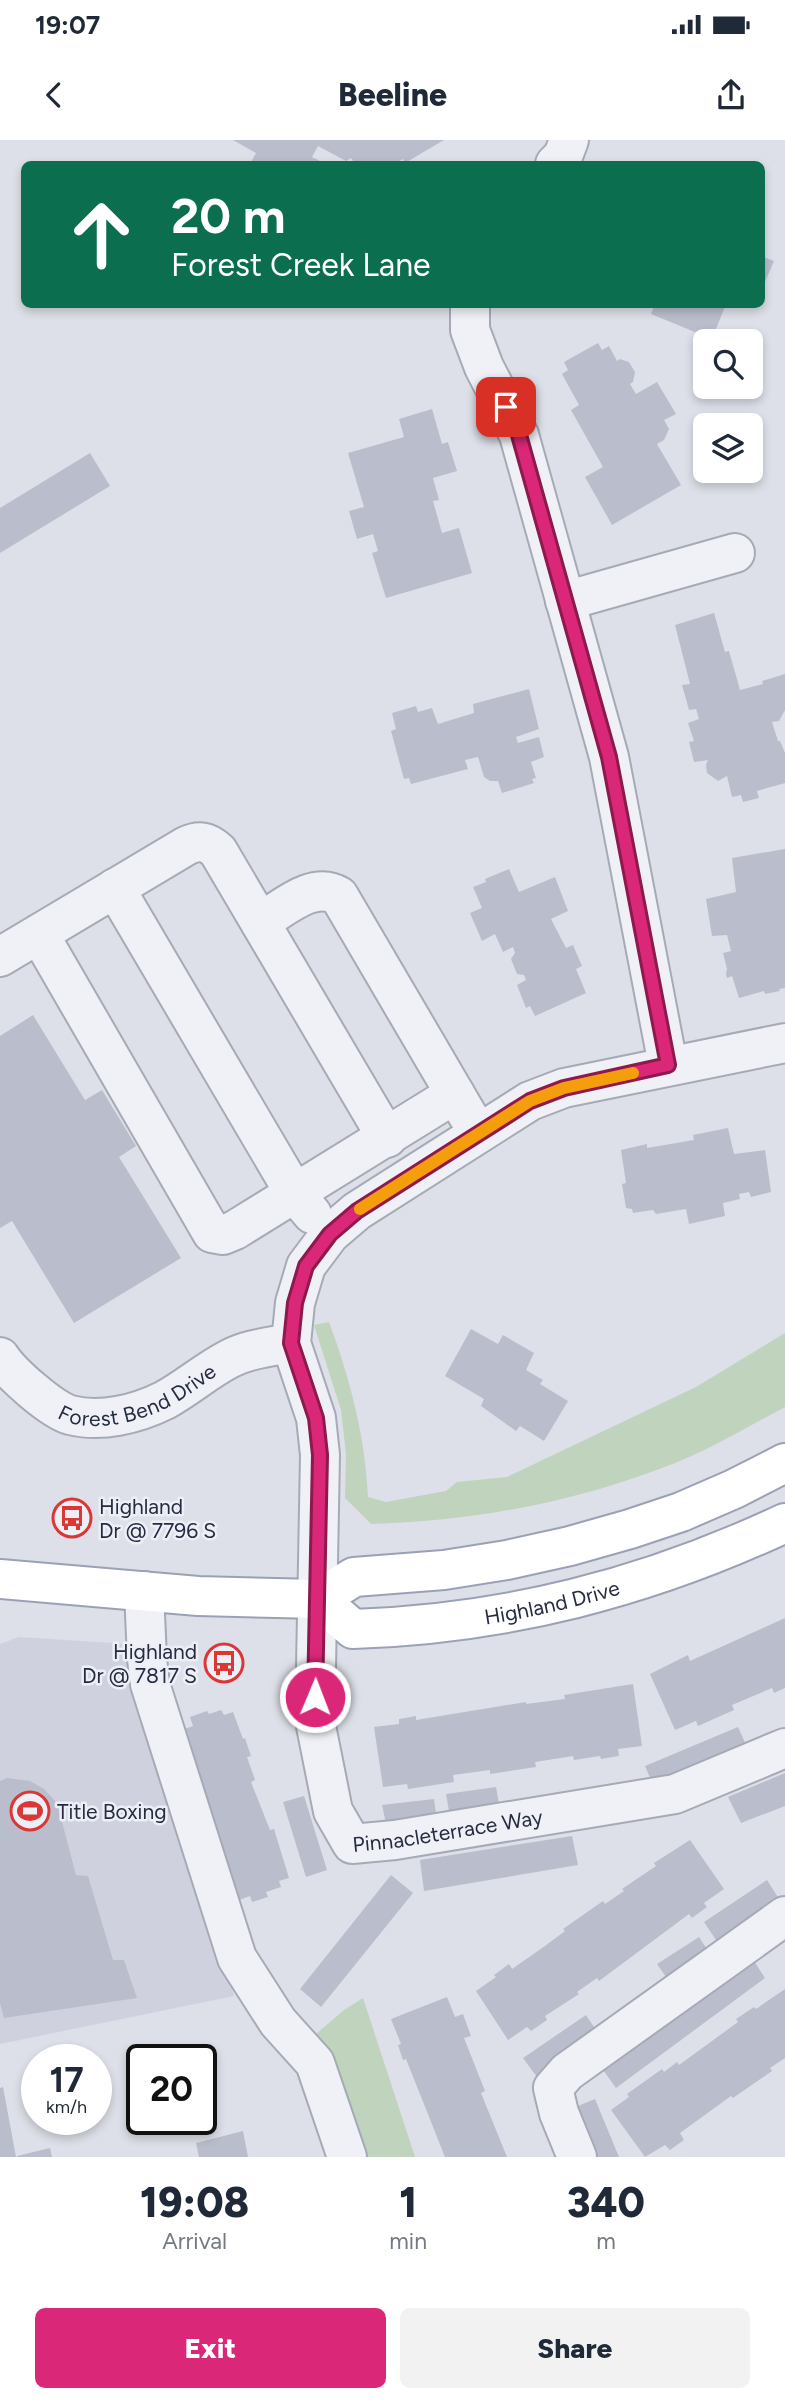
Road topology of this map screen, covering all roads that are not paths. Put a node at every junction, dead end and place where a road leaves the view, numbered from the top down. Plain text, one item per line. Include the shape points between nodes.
1 (569, 140) edge
2 (558, 161) edge
3 (470, 308) edge
4 (735, 552) dead end
5 (565, 601) junction
6 (115, 888) junction
7 (260, 922) junction
8 (39, 934) junction
9 (0, 957) edge
10 (785, 1043) edge
11 (668, 1065) junction
12 (455, 1094) junction
13 (479, 1134) junction
14 (387, 1138) junction
15 (295, 1195) junction
16 (330, 1234) junction
17 (291, 1343) junction
18 (0, 1357) edge
19 (785, 1463) edge
20 (785, 1523) edge
21 (0, 1579) edge
22 (144, 1591) junction
23 (318, 1599) junction
24 (785, 1748) edge
25 (785, 1916) edge
26 (347, 2157) edge
27 (577, 2157) edge

1 - 2 street
3 - 5 street via 470,330 484,367 519,435
4 - 5 street
5 - 11 street via 609,757
6 - 7 street via 186,845 203,841 218,850
6 - 8 street
6 - 15 street
7 - 12 street via 309,893 330,890 339,895
7 - 14 street
8 - 9 street
8 - 15 street via 212,1233 235,1230
10 - 11 street
11 - 13 street via 564,1088 530,1101
12 - 13 street
12 - 14 street
13 - 16 street via 357,1211
14 - 15 street
15 - 16 street
16 - 17 street via 306,1266 295,1303
17 - 18 street, Forest Bend Drive via 229,1359 165,1399 107,1418 69,1415 34,1393
17 - 23 street via 316,1418 320,1455
19 - 23 main road via 692,1507 630,1529 508,1560 354,1577
20 - 23 main road, Highland Drive via 679,1569 609,1591 474,1619 353,1629
21 - 22 main road
22 - 23 main road
22 - 26 street via 150,1684 237,1958 278,2022 315,2063
23 - 24 street, Pinnacleterrace Way via 315,1721 333,1811 352,1844 675,1794
25 - 27 street via 567,2072 553,2088

